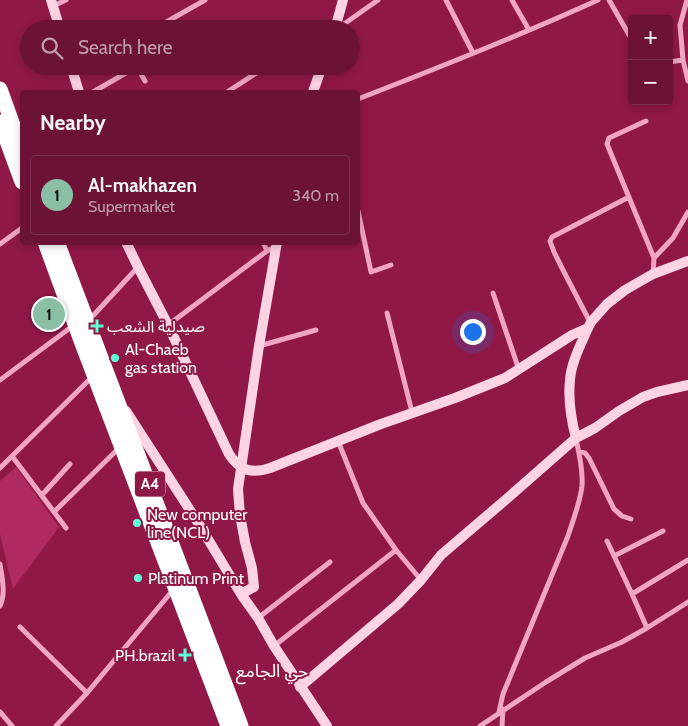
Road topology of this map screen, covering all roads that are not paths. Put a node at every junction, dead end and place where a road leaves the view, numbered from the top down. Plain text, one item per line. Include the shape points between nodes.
1 (66, 0) edge
2 (206, 0) edge
3 (343, 0) edge
4 (378, 0) edge
5 (446, 0) edge
6 (512, 0) edge
7 (598, 0) edge
8 (609, 0) edge
9 (687, 0) edge
10 (52, 3) edge
11 (57, 20) edge
12 (170, 20) edge
13 (338, 20) edge
14 (349, 20) edge
15 (529, 30) junction
16 (628, 33) edge
17 (473, 54) junction
18 (683, 60) junction
19 (673, 61) edge
20 (73, 75) edge
21 (122, 75) edge
22 (142, 75) edge
23 (253, 75) edge
24 (319, 75) edge
25 (146, 81) dead end
26 (688, 81) edge
27 (0, 90) edge
28 (77, 90) edge
29 (96, 90) edge
30 (230, 90) edge
31 (314, 90) edge
32 (360, 98) edge
33 (646, 121) dead end
34 (0, 122) edge
35 (19, 129) edge
36 (20, 177) edge
37 (629, 197) junction
38 (688, 212) edge
39 (360, 220) edge
40 (20, 229) edge
41 (0, 244) edge
42 (46, 245) edge
43 (58, 245) edge
44 (127, 245) edge
45 (273, 247) edge
46 (654, 258) junction
47 (688, 262) edge
48 (391, 265) dead end
49 (138, 267) junction
50 (653, 274) junction
51 (493, 293) dead end
52 (387, 313) dead end
53 (81, 323) junction
54 (168, 325) junction
55 (589, 325) junction
56 (316, 330) dead end
57 (557, 345) junction
58 (259, 346) junction
59 (576, 354) junction
60 (519, 370) junction
61 (94, 375) junction
62 (0, 380) edge
63 (688, 384) edge
64 (118, 400) junction
65 (412, 412) junction
66 (576, 438) junction
67 (338, 440) junction
68 (121, 446) junction
69 (579, 450) junction
70 (12, 456) junction
71 (1, 464) edge
72 (70, 464) dead end
73 (241, 467) junction
74 (163, 470) junction
75 (140, 477) junction
76 (42, 495) junction
77 (54, 512) junction
78 (632, 519) dead end
79 (66, 528) dead end
80 (663, 531) dead end
81 (607, 541) dead end
82 (396, 550) junction
83 (614, 556) junction
84 (688, 560) edge
85 (330, 562) dead end
86 (0, 564) edge
87 (421, 580) junction
88 (175, 588) junction
89 (241, 594) junction
90 (632, 594) junction
91 (688, 602) edge
92 (0, 606) edge
93 (258, 618) junction
94 (20, 627) dead end
95 (647, 628) junction
96 (274, 646) junction
97 (300, 686) junction
98 (87, 693) junction
99 (501, 711) junction
100 (0, 712) edge
101 (12, 726) edge
102 (56, 726) edge
103 (228, 726) edge
104 (242, 726) edge
105 (327, 726) edge
106 (480, 726) edge
107 (502, 726) edge

1 - 10 street
2 - 12 street
3 - 13 street
4 - 14 street
5 - 17 street
6 - 15 street
7 - 15 street
8 - 16 street
9 - 18 street via 680,25
10 - 11 street
15 - 17 street
17 - 32 street
18 - 19 street
18 - 26 street
20 - 28 street
21 - 29 street
22 - 25 street
23 - 30 street
24 - 31 street
27 - 35 highway
33 - 37 street via 609,138 607,142
34 - 36 highway
37 - 46 street
37 - 55 street via 552,237 550,241
38 - 46 street via 673,238
39 - 48 street via 371,272
40 - 41 street
42 - 53 highway, A4
43 - 53 highway, A4
44 - 49 street
45 - 54 street
45 - 58 street
46 - 50 street
47 - 50 street
49 - 53 street
49 - 54 street
50 - 55 street via 607,304
51 - 60 street
52 - 65 street
53 - 61 highway, A4
53 - 62 street
53 - 64 highway, A4
54 - 73 street via 229,454
55 - 57 street
55 - 59 street
56 - 58 street
57 - 59 street
57 - 60 street
58 - 73 street
59 - 66 street via 570,379 570,401
60 - 65 street via 497,382
61 - 68 highway, A4
61 - 70 street
63 - 66 street via 643,397
64 - 74 street
64 - 75 highway, A4
65 - 67 street
66 - 69 street
66 - 87 street via 441,554
67 - 73 street via 263,470
67 - 82 street via 363,503
68 - 75 highway, A4
68 - 77 street
69 - 78 street via 589,458 614,509
69 - 99 street via 582,486 576,512 503,694
70 - 71 street
70 - 76 street
72 - 76 street
73 - 89 street via 238,489 240,515 254,587
74 - 75 street
74 - 89 street
75 - 88 highway, A4
75 - 104 highway, A4
76 - 77 street
77 - 79 street
80 - 83 street
81 - 83 street
82 - 87 street
82 - 96 street
83 - 90 street
84 - 90 street
85 - 93 street
86 - 92 street via 3,589
87 - 97 street via 398,604
88 - 98 street
88 - 103 highway, A4
89 - 93 street
90 - 95 street
91 - 95 street
93 - 96 street
94 - 98 street
95 - 99 street via 585,658
96 - 97 street
97 - 105 street
98 - 102 street
99 - 106 street
99 - 107 street
100 - 101 street

